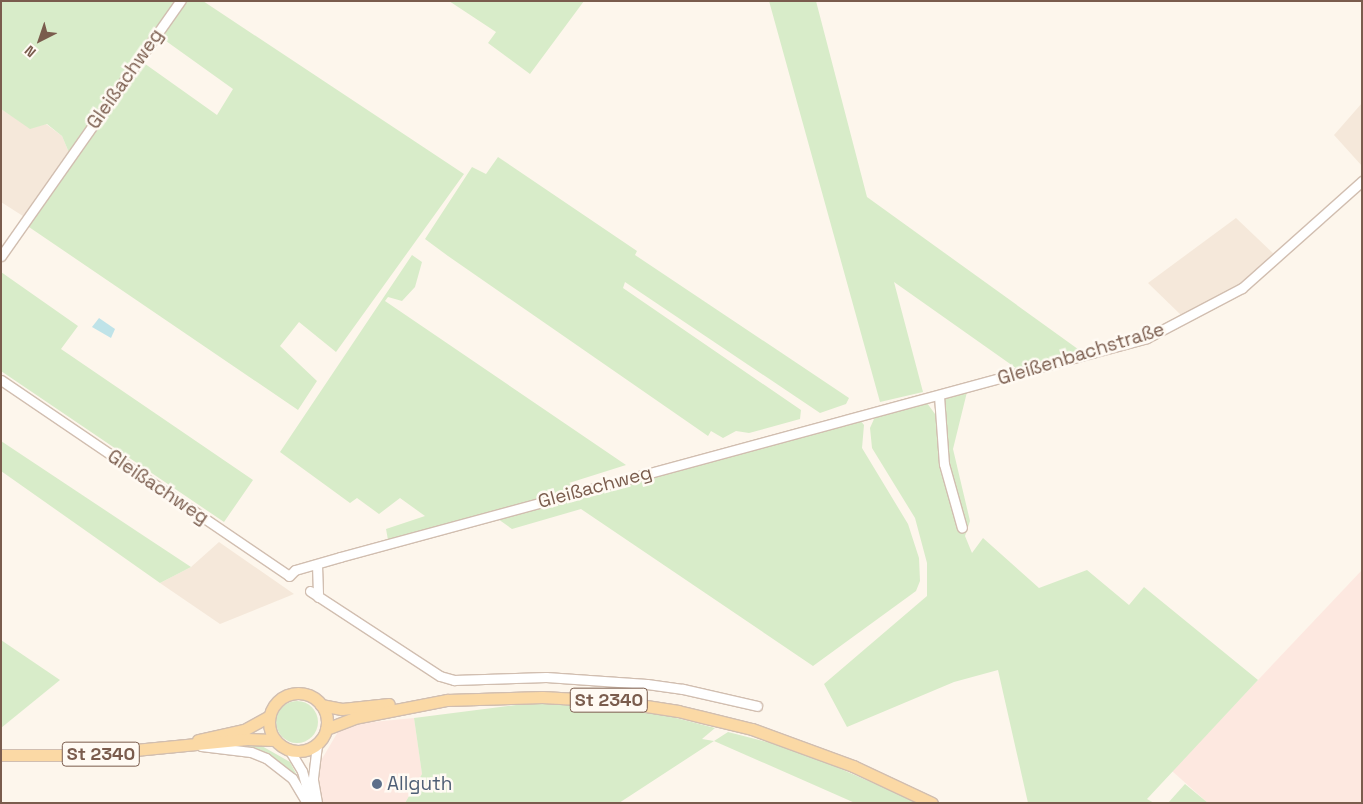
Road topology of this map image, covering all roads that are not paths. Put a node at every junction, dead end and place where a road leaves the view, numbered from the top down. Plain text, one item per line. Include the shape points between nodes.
1 (180, 1) edge
2 (1362, 181) edge
3 (1, 256) edge
4 (1, 380) edge
5 (939, 396) junction
6 (873, 412) joint
7 (962, 528) dead end
8 (317, 565) junction
9 (435, 701) junction
10 (321, 705) junction
11 (757, 706) dead end
12 (268, 716) junction
13 (326, 730) junction
14 (274, 740) junction
15 (197, 745) junction
16 (316, 745) junction
17 (290, 751) junction
18 (1, 755) edge
19 (307, 803) edge
20 (311, 803) edge
21 (318, 803) edge
22 (932, 803) edge

1 - 3 street, Gleißachweg
2 - 5 street, Gleißenbachstraße via 1252,280 1186,320 1147,338
4 - 8 street, Gleißachweg via 282,572 289,576 295,570
5 - 6 street, Gleißenbachstraße
5 - 7 street via 944,464
6 - 8 street, Gleißachweg
8 - 11 street via 314,594 440,676 454,680 546,677 646,684
9 - 10 main road, St 2340 via 425,699 342,709
9 - 13 main road, St 2340 via 354,718
9 - 22 main road, St 2340 via 504,697 586,698 712,718 853,766
10 - 12 main road, St 2340 via 302,693 291,694 277,702
10 - 13 main road via 325,712
12 - 14 main road
12 - 15 main road, St 2340 via 244,730 200,739
13 - 16 main road
14 - 15 main road, St 2340 via 247,739
14 - 17 main road
15 - 18 main road, St 2340 via 109,754
15 - 19 street via 252,752 266,758 292,778
16 - 17 main road via 308,750
16 - 21 street via 313,780
17 - 20 street via 302,771

